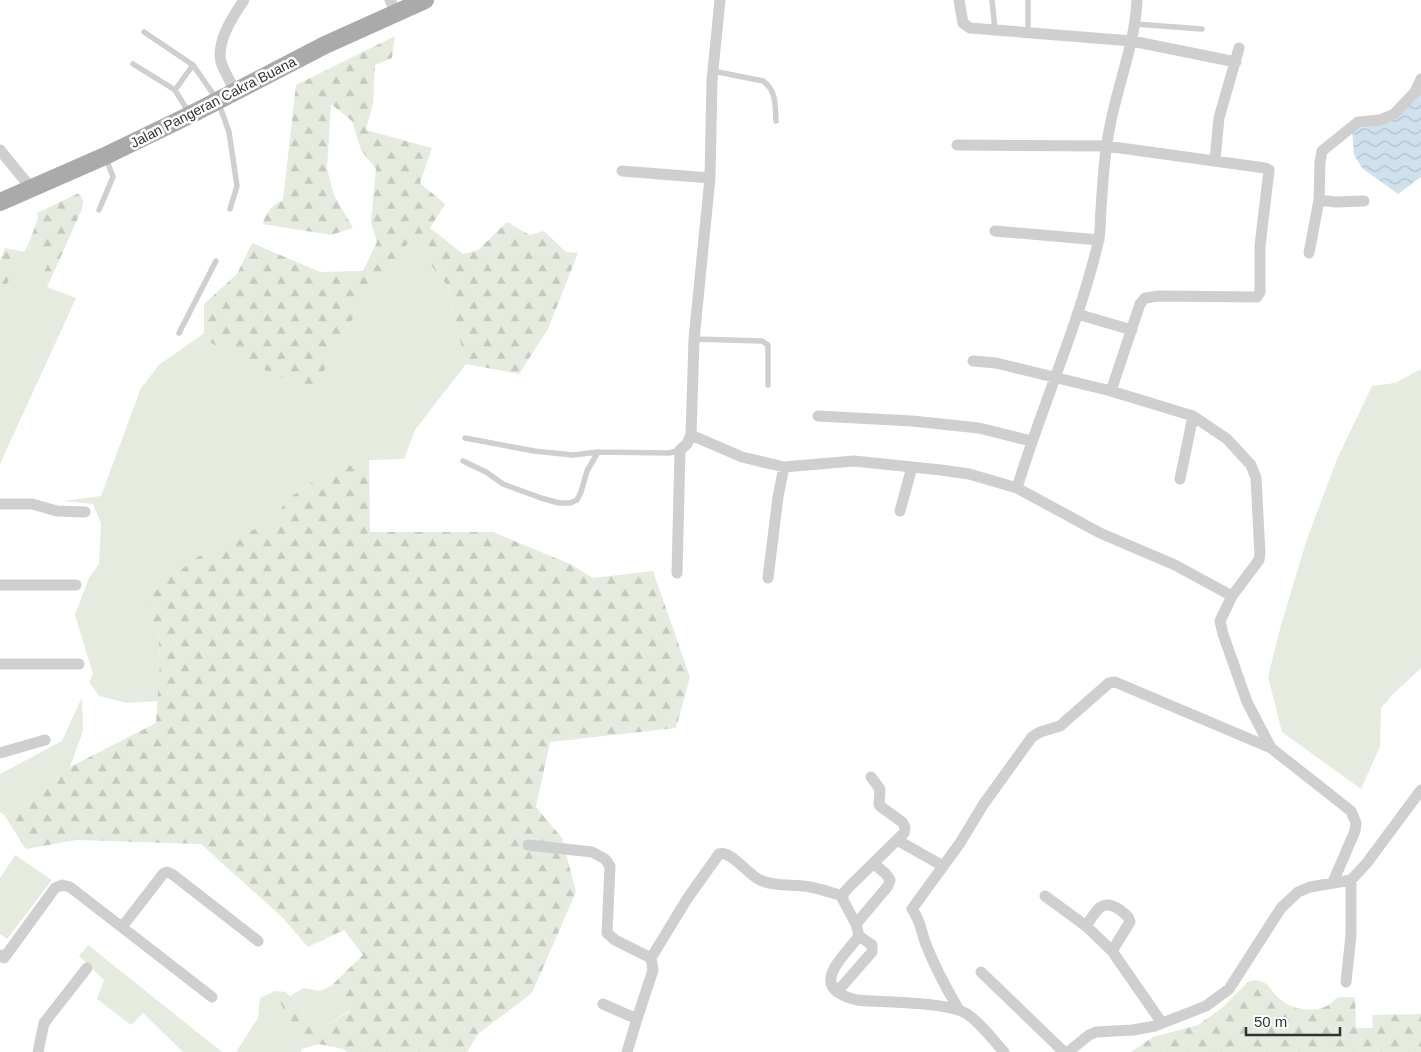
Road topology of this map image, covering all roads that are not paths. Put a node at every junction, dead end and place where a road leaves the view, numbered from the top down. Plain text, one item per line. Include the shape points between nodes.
1 (244, 0) edge
2 (425, 0) edge
3 (720, 0) edge
4 (959, 0) edge
5 (992, 0) edge
6 (1028, 0) edge
7 (1137, 0) edge
8 (393, 6) edge
9 (1135, 24) junction
10 (1202, 29) dead end
11 (994, 30) junction
12 (144, 32) dead end
13 (1028, 32) junction
14 (1132, 41) junction
15 (1239, 48) dead end
16 (1236, 62) junction
17 (133, 64) dead end
18 (193, 65) junction
19 (713, 71) junction
20 (1421, 79) edge
21 (175, 90) junction
22 (235, 91) junction
23 (218, 101) junction
24 (190, 115) junction
25 (776, 121) dead end
26 (958, 145) dead end
27 (1106, 146) junction
28 (0, 150) edge
29 (1215, 160) junction
30 (107, 161) junction
31 (622, 171) dead end
32 (710, 178) junction
33 (31, 188) junction
34 (1319, 200) junction
35 (1364, 201) dead end
36 (0, 202) edge
37 (230, 209) dead end
38 (99, 210) dead end
39 (995, 231) dead end
40 (1099, 240) junction
41 (1309, 253) dead end
42 (216, 261) dead end
43 (1077, 314) junction
44 (1132, 330) junction
45 (179, 332) dead end
46 (694, 339) junction
47 (973, 362) dead end
48 (1056, 377) junction
49 (768, 385) dead end
50 (1112, 391) junction
51 (818, 416) dead end
52 (1193, 416) junction
53 (692, 435) junction
54 (465, 438) dead end
55 (1031, 440) junction
56 (680, 450) junction
57 (598, 452) junction
58 (464, 462) dead end
59 (784, 467) junction
60 (912, 467) junction
61 (1180, 479) dead end
62 (1017, 488) junction
63 (0, 504) edge
64 (900, 511) dead end
65 (85, 512) dead end
66 (677, 574) dead end
67 (768, 578) dead end
68 (0, 585) edge
69 (76, 585) dead end
70 (1232, 596) junction
71 (0, 664) edge
72 (79, 664) dead end
73 (44, 740) dead end
74 (1271, 748) junction
75 (0, 753) edge
76 (871, 777) dead end
77 (1421, 790) edge
78 (897, 840) junction
79 (528, 845) dead end
80 (873, 863) junction
81 (943, 866) junction
82 (1351, 880) junction
83 (1333, 882) junction
84 (843, 896) junction
85 (1045, 896) dead end
86 (856, 924) junction
87 (1086, 926) junction
88 (122, 927) junction
89 (859, 936) junction
90 (258, 941) dead end
91 (1112, 951) junction
92 (650, 958) junction
93 (1, 959) edge
94 (86, 968) dead end
95 (981, 972) dead end
96 (1346, 982) dead end
97 (838, 992) junction
98 (212, 996) dead end
99 (603, 1004) dead end
100 (959, 1010) junction
101 (637, 1019) junction
102 (1162, 1023) junction
103 (38, 1052) edge
104 (627, 1052) edge
105 (1004, 1052) edge
106 (1064, 1052) edge
107 (1068, 1052) edge

1 - 22 street via 221,46 221,63
2 - 8 main road, Jalan Pangeran Cakra Buana
3 - 19 street
4 - 11 street via 963,23 970,28
5 - 11 lane
6 - 13 lane
7 - 9 street
8 - 22 main road, Jalan Pangeran Cakra Buana
9 - 10 lane
9 - 14 street
11 - 13 street
12 - 18 lane
13 - 14 street
14 - 16 street
14 - 27 street via 1114,102
15 - 16 street
16 - 29 street via 1220,118
17 - 21 lane
18 - 21 lane
18 - 23 lane
19 - 25 lane via 769,85 775,97
19 - 32 street
20 - 34 street via 1394,114 1380,120 1358,122 1322,151
21 - 24 lane
22 - 23 main road, Jalan Pangeran Cakra Buana
23 - 24 main road, Jalan Pangeran Cakra Buana
23 - 37 lane via 229,132 237,186
24 - 30 main road, Jalan Pangeran Cakra Buana
26 - 27 street
27 - 29 street
27 - 40 street
28 - 33 street
29 - 44 street via 1270,170 1260,246 1260,292 1257,297 1145,298
30 - 33 main road, Jalan Pangeran Cakra Buana
30 - 38 lane via 113,175
31 - 32 street
32 - 46 street
33 - 36 main road, Jalan Pangeran Cakra Buana
34 - 35 street
34 - 41 street
39 - 40 street
40 - 43 street
42 - 45 lane
43 - 44 street
43 - 48 street
44 - 50 street
46 - 49 lane via 762,341 768,345
46 - 53 street
47 - 48 street
48 - 50 street
48 - 55 street
50 - 52 street
51 - 55 street via 969,427
52 - 61 street
52 - 70 street via 1239,449 1256,478 1259,560
53 - 56 street
53 - 59 street via 742,457
54 - 57 lane via 534,451 573,455
55 - 62 street
56 - 57 lane via 669,453
56 - 66 street
57 - 58 lane via 577,500 570,503 541,498 503,484
59 - 60 street via 854,462
59 - 67 street
60 - 62 street via 969,474
60 - 64 street
62 - 70 street via 1100,533 1175,565
63 - 65 street via 32,504 57,511
68 - 69 street
70 - 74 street via 1220,621 1223,634 1247,702
71 - 72 street
73 - 75 street
74 - 81 street via 1115,682 1109,683 1060,726 1032,737
74 - 83 street via 1351,811 1354,817 1355,831
76 - 78 street via 880,789 880,806 904,824 904,832
77 - 82 street
78 - 80 street
78 - 81 street
79 - 92 street via 592,852 605,858 610,866 607,933
80 - 84 street
80 - 86 street via 890,880
81 - 100 street via 912,909 918,916 925,942 944,984
82 - 83 street
82 - 96 street via 1351,935
83 - 102 street via 1310,886 1288,900 1229,988 1218,998 1192,1013
84 - 86 street
84 - 92 street via 810,887 760,880 729,855 719,854
85 - 87 street
86 - 89 street
87 - 91 street
87 - 91 street via 1104,905 1112,904 1125,914 1130,922
88 - 90 street via 167,872
88 - 93 street via 70,887 62,885 55,888
88 - 98 street
89 - 97 street via 835,964 831,974 831,982
89 - 97 street via 872,945 872,952
91 - 102 street
92 - 101 street via 653,970
94 - 103 street via 44,1023
95 - 106 street
97 - 100 street via 857,1000
99 - 101 street
100 - 105 street via 975,1020
101 - 104 street
102 - 107 street via 1147,1028 1089,1034

